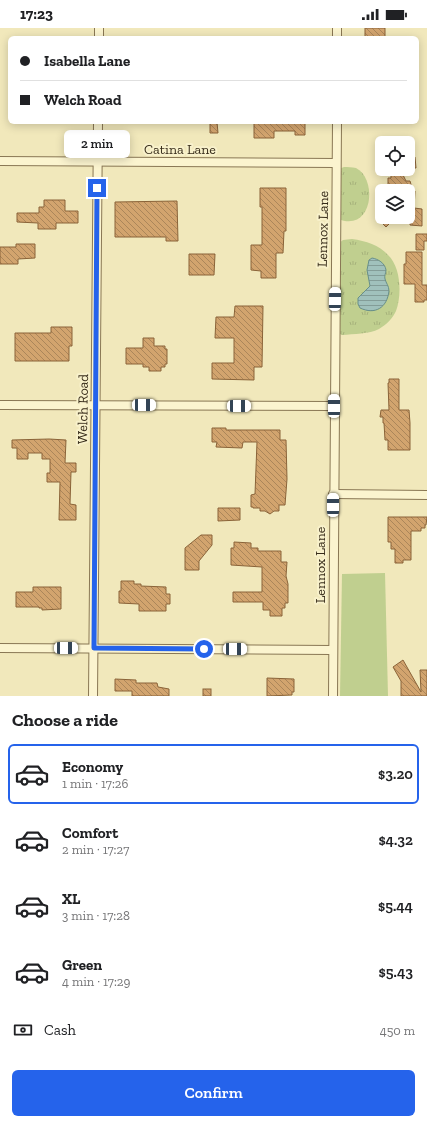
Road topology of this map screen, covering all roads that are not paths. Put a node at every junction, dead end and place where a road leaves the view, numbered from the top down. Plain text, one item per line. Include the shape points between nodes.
1 (98, 124) edge
2 (336, 124) edge
3 (0, 161) edge
4 (97, 161) junction
5 (336, 163) junction
6 (0, 405) edge
7 (96, 405) junction
8 (334, 406) junction
9 (333, 494) junction
10 (427, 495) edge
11 (0, 648) edge
12 (94, 648) junction
13 (333, 650) junction
14 (93, 696) edge
15 (333, 696) edge

1 - 4 street, Welch Road
2 - 5 street, Lennox Lane
3 - 4 street, Catina Lane
4 - 5 street, Catina Lane
4 - 7 street, Welch Road
5 - 8 street, Lennox Lane
6 - 7 street
7 - 8 street
7 - 12 street, Welch Road
8 - 9 street, Lennox Lane
9 - 10 street
9 - 13 street, Lennox Lane
11 - 12 street
12 - 13 street
12 - 14 street, Welch Road
13 - 15 street, Lennox Lane

